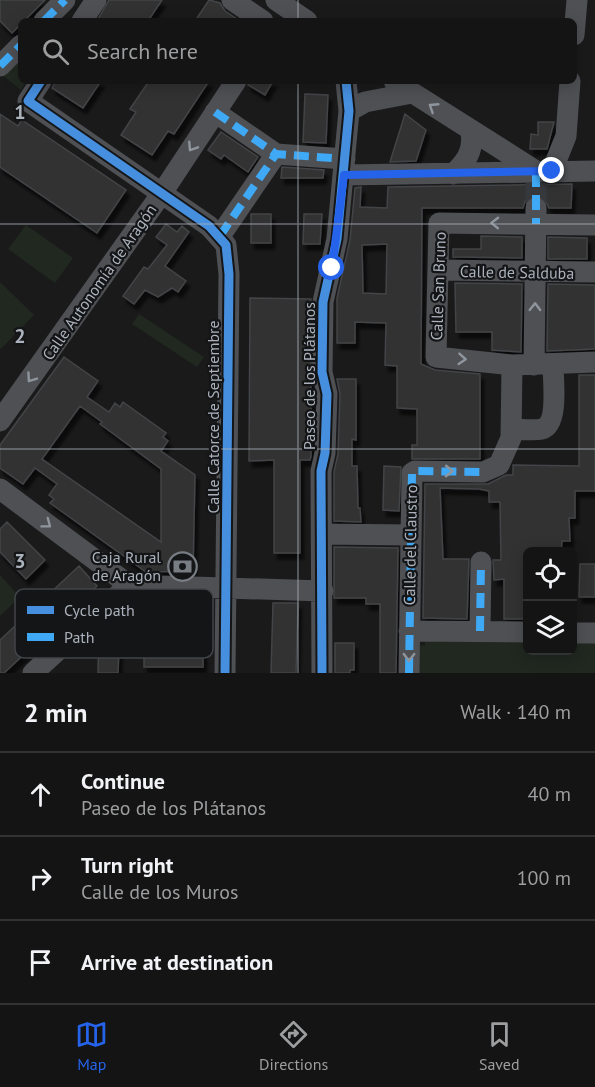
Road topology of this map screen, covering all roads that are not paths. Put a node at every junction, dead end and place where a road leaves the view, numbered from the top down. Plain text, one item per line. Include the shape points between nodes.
1 (65, 0) edge
2 (96, 0) edge
3 (232, 0) edge
4 (276, 0) edge
5 (577, 0) edge
6 (47, 18) edge
7 (84, 18) edge
8 (259, 18) edge
9 (303, 18) edge
10 (575, 18) edge
11 (18, 48) edge
12 (0, 66) edge
13 (39, 84) edge
14 (234, 84) edge
15 (346, 84) edge
16 (371, 84) edge
17 (570, 84) edge
18 (398, 91) edge
19 (349, 111) junction
20 (215, 112) junction
21 (471, 132) junction
22 (276, 154) junction
23 (344, 167) junction
24 (595, 171) edge
25 (453, 174) junction
26 (541, 175) junction
27 (162, 193) junction
28 (536, 216) junction
29 (595, 225) edge
30 (220, 236) junction
31 (439, 270) junction
32 (595, 272) edge
33 (535, 273) junction
34 (595, 362) edge
35 (512, 365) junction
36 (544, 365) junction
37 (0, 421) edge
38 (512, 429) junction
39 (0, 489) edge
40 (322, 534) junction
41 (411, 535) junction
42 (481, 562) dead end
43 (129, 585) junction
44 (125, 589) edge
45 (226, 589) junction
46 (323, 591) junction
47 (409, 631) junction
48 (480, 631) junction
49 (523, 632) edge
50 (577, 633) edge
51 (595, 633) edge
52 (49, 658) edge
53 (33, 673) edge
54 (225, 673) edge
55 (322, 673) edge
56 (409, 673) edge

1 - 6 street
2 - 7 street
3 - 8 street
4 - 9 street
5 - 10 street
11 - 12 street
13 - 27 street via 27,101
14 - 20 street, Calle Autonomía de Aragón
15 - 19 street, Paseo de los Plátanos
16 - 18 street
17 - 26 street via 566,136
18 - 19 street
21 -> 18 street
19 - 23 street, Paseo de los Plátanos
20 - 22 street
20 -> 27 street, Calle Autonomía de Aragón
21 - 25 street via 468,159
21 - 26 street
22 - 23 street
22 - 30 street
23 - 25 street
23 - 40 street, Paseo de los Plátanos via 338,239 323,302 322,372 327,394 321,471
24 - 26 street
25 - 26 street
27 - 30 street
27 -> 37 street, Calle Autonomía de Aragón
28 - 29 street, Calle San Bruno
28 -> 31 street, Calle San Bruno via 439,222
28 - 33 street
30 - 45 street, Calle Catorce de Septiembre via 229,258
31 - 33 street, Calle de Salduba
31 -> 35 street, Calle San Bruno via 436,357
32 - 33 street, Calle de Salduba
36 -> 33 street
34 - 36 street
35 - 36 street
35 - 38 street
36 - 38 street via 553,413 550,423 541,429
41 -> 38 street, Calle del Claustro via 412,473 483,472 494,468 506,453
39 -> 43 street
40 - 41 street
40 - 46 street, Paseo de los Plátanos
41 - 47 street, Calle del Claustro
42 - 48 street
43 - 44 street
43 - 45 street
45 - 46 street
45 - 54 street, Calle Catorce de Septiembre
46 - 55 street, Paseo de los Plátanos
47 - 48 street
47 -> 56 street, Calle del Claustro
48 - 49 street
50 - 51 street
52 - 53 street

